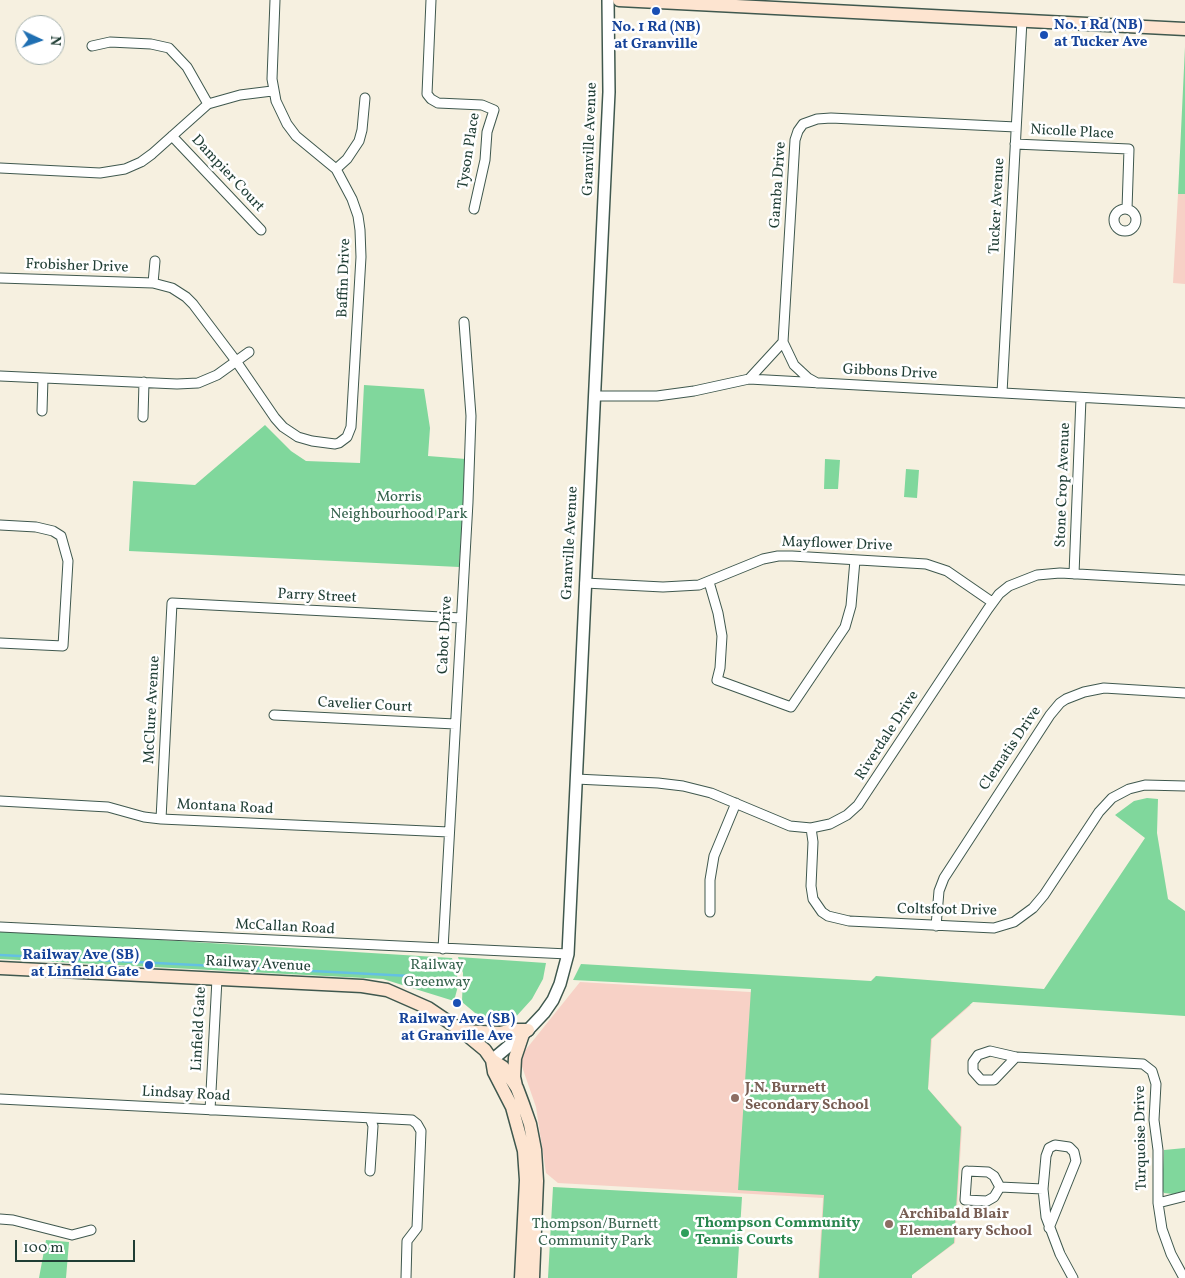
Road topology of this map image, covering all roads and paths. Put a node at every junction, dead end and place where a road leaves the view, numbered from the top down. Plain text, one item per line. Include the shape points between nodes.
1 (275, 0) edge
2 (431, 0) edge
3 (608, 0) edge
4 (619, 0) edge
5 (1022, 20) junction
6 (1185, 29) edge
7 (92, 46) dead end
8 (272, 91) junction
9 (365, 98) dead end
10 (208, 104) junction
11 (1016, 127) junction
12 (172, 136) junction
13 (1015, 144) junction
14 (0, 168) edge
15 (336, 169) junction
16 (474, 209) dead end
17 (1127, 209) dead end
18 (261, 230) dead end
19 (155, 261) dead end
20 (0, 278) edge
21 (153, 283) junction
22 (464, 322) dead end
23 (783, 342) junction
24 (249, 352) dead end
25 (236, 361) junction
26 (0, 376) edge
27 (43, 378) junction
28 (749, 379) junction
29 (144, 382) junction
30 (819, 384) junction
31 (1002, 393) junction
32 (596, 396) junction
33 (1081, 398) junction
34 (1185, 403) edge
35 (42, 412) dead end
36 (143, 417) dead end
37 (347, 437) joint
38 (0, 525) edge
39 (855, 560) junction
40 (1074, 574) junction
41 (1185, 580) edge
42 (709, 582) junction
43 (585, 583) junction
44 (992, 602) junction
45 (172, 603) joint
46 (461, 618) junction
47 (0, 643) edge
48 (1185, 692) edge
49 (274, 715) dead end
50 (455, 724) junction
51 (576, 779) junction
52 (1185, 786) edge
53 (0, 802) edge
54 (736, 803) junction
55 (161, 819) junction
56 (811, 828) junction
57 (449, 832) junction
58 (710, 912) dead end
59 (936, 926) junction
60 (0, 927) edge
61 (443, 950) junction
62 (568, 954) junction
63 (0, 968) edge
64 (216, 979) junction
65 (462, 1031) junction
66 (526, 1032) junction
67 (1016, 1057) junction
68 (492, 1060) junction
69 (517, 1088) junction
70 (0, 1099) edge
71 (210, 1110) junction
72 (370, 1118) junction
73 (370, 1171) dead end
74 (1000, 1187) junction
75 (1044, 1189) junction
76 (1185, 1196) edge
77 (1158, 1203) junction
78 (0, 1219) edge
79 (1050, 1228) junction
80 (90, 1230) dead end
81 (406, 1278) edge
82 (520, 1278) edge
83 (533, 1278) edge
84 (1073, 1278) edge
85 (1184, 1278) edge

1 - 8 street, Baffin Drive
2 - 16 street, Tyson Place via 427,94 438,103 482,105 494,110 487,132 485,160
3 - 32 street, Granville Avenue via 609,92
4 - 5 main road
5 - 6 main road
5 - 11 street, Tucker Avenue
7 - 10 street via 110,42 169,48 187,67
8 - 10 street
8 - 15 street, Baffin Drive via 281,114 296,136
9 - 15 street via 359,141
10 - 12 street
11 - 13 street, Tucker Avenue
11 - 23 street, Gamba Drive via 831,118 803,124 795,140
12 - 14 street via 141,162 115,172
12 - 18 street, Dampier Court
13 - 17 street, Nicolle Place via 1129,149
13 - 31 street, Tucker Avenue
15 - 37 street, Baffin Drive via 358,216 361,244 351,427
19 - 21 street
20 - 21 street, Frobisher Drive
21 - 25 street, Frobisher Drive via 172,288 186,297
22 - 46 street, Cabot Drive via 471,416
23 - 28 street
23 - 30 street, Gamba Drive via 794,365
24 - 25 street
25 - 29 street via 217,375 198,383
25 - 37 street, Frobisher Drive via 275,418 293,434 328,444 339,443
26 - 27 street
27 - 29 street
27 - 35 street
28 - 30 street, Gibbons Drive
28 - 32 street, Gibbons Drive via 657,396
29 - 36 street
30 - 31 street, Gibbons Drive
31 - 33 street, Gibbons Drive
32 - 43 street, Granville Avenue
33 - 34 street, Gibbons Drive
33 - 40 street, Stone Crop Avenue
38 - 47 street via 53,531 61,536 68,561 63,646
39 - 42 street, Mayflower Drive via 778,556 753,562
39 - 42 street via 851,606 845,627 791,707 717,680 722,636
39 - 44 street, Mayflower Drive via 935,567 947,571
40 - 41 street, Riverdale Drive
40 - 44 street, Riverdale Drive via 1050,573 1029,577 1009,586
42 - 43 street, Mayflower Drive via 677,587
43 - 51 street, Granville Avenue
44 - 56 street, Riverdale Drive via 858,805 830,824
45 - 46 street, Parry Street
45 - 55 street, McClure Avenue
46 - 50 street, Cabot Drive
48 - 59 street, Clematis Drive via 1104,688 1079,693 1060,704 1044,723 944,878
49 - 50 street, Cavelier Court
50 - 57 street, Cabot Drive
51 - 54 street, Riverdale Drive via 670,784
51 - 62 street, Granville Avenue
52 - 59 street, Coltsfoot Drive via 1138,786 1112,798 1099,812 1044,895 1014,922 994,928
53 - 55 street, Montana Road via 108,807
54 - 56 street, Riverdale Drive via 790,826
54 - 58 street via 714,856
55 - 57 street, Montana Road
56 - 59 street, Coltsfoot Drive via 812,894 822,912 849,921
57 - 61 street, Cabot Drive
60 - 61 street, McCallan Road
61 - 62 street, McCallan Road
62 - 66 street, Granville Avenue via 553,1000
63 - 64 main road, Railway Avenue
64 - 65 main road, Railway Avenue via 387,990 428,1008
64 - 71 street, Linfield Gate
65 - 66 main road
65 - 68 main road, Railway Avenue
66 - 68 street, Granville Avenue
66 - 69 main road via 515,1058
67 - 67 street via 985,1051 975,1058 973,1071 982,1080 994,1080
67 - 77 street, Turquoise Drive via 1142,1064 1152,1071 1156,1084 1154,1120
68 - 69 main road via 503,1067
68 - 82 main road via 494,1072 512,1106 524,1151 526,1180
69 - 83 main road via 535,1150 537,1188
70 - 71 street, Lindsay Road
71 - 72 street, Lindsay Road
72 - 73 street via 373,1126
72 - 81 street, Lindsay Road via 412,1120 421,1131 416,1228 407,1240
74 - 74 street via 988,1172 967,1171 965,1200 987,1201
74 - 75 street
75 - 79 street via 1044,1210
75 - 79 street via 1049,1148 1055,1145 1069,1148 1074,1152 1076,1161
76 - 77 street
77 - 85 street, Turquoise Drive via 1162,1229
78 - 80 street via 72,1235
79 - 84 street

